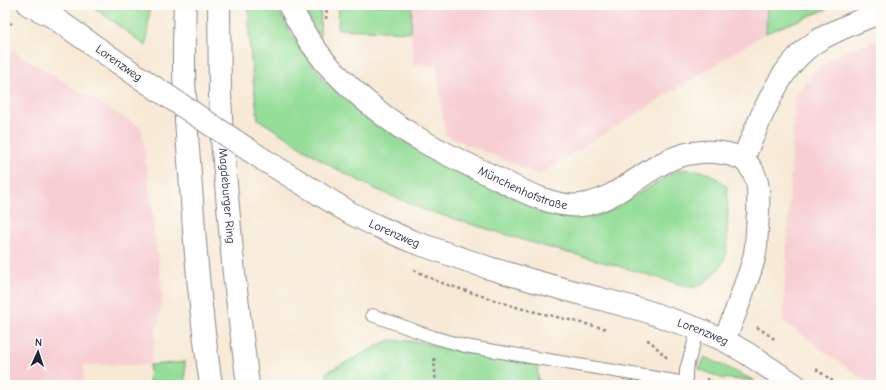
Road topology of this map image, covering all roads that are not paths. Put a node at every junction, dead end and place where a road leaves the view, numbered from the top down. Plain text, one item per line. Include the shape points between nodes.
1 (29, 5) edge
2 (185, 5) edge
3 (219, 5) edge
4 (289, 5) edge
5 (881, 12) edge
6 (743, 159) junction
7 (372, 315) dead end
8 (698, 329) junction
9 (724, 340) junction
10 (211, 384) edge
11 (686, 384) edge
12 (248, 385) edge
13 (795, 385) edge

1 - 8 main road, Lorenzweg, bridge via 50,15 264,160 352,214 411,241 489,268 646,311
2 - 10 main road via 184,65 188,144 199,284
3 - 12 main road, Magdeburger Ring via 222,139 234,274
4 - 6 main road, Münchenhofstraße via 324,62 388,119 413,136 542,199 570,206 590,204 609,197 659,166 685,154 724,153
5 - 6 main road via 831,33 815,42 792,62 774,90
6 - 9 main road via 756,178 756,245 751,270
7 - 11 lane via 465,346
8 - 9 main road, Lorenzweg
8 - 11 lane via 686,370
9 - 13 main road, Lorenzweg

